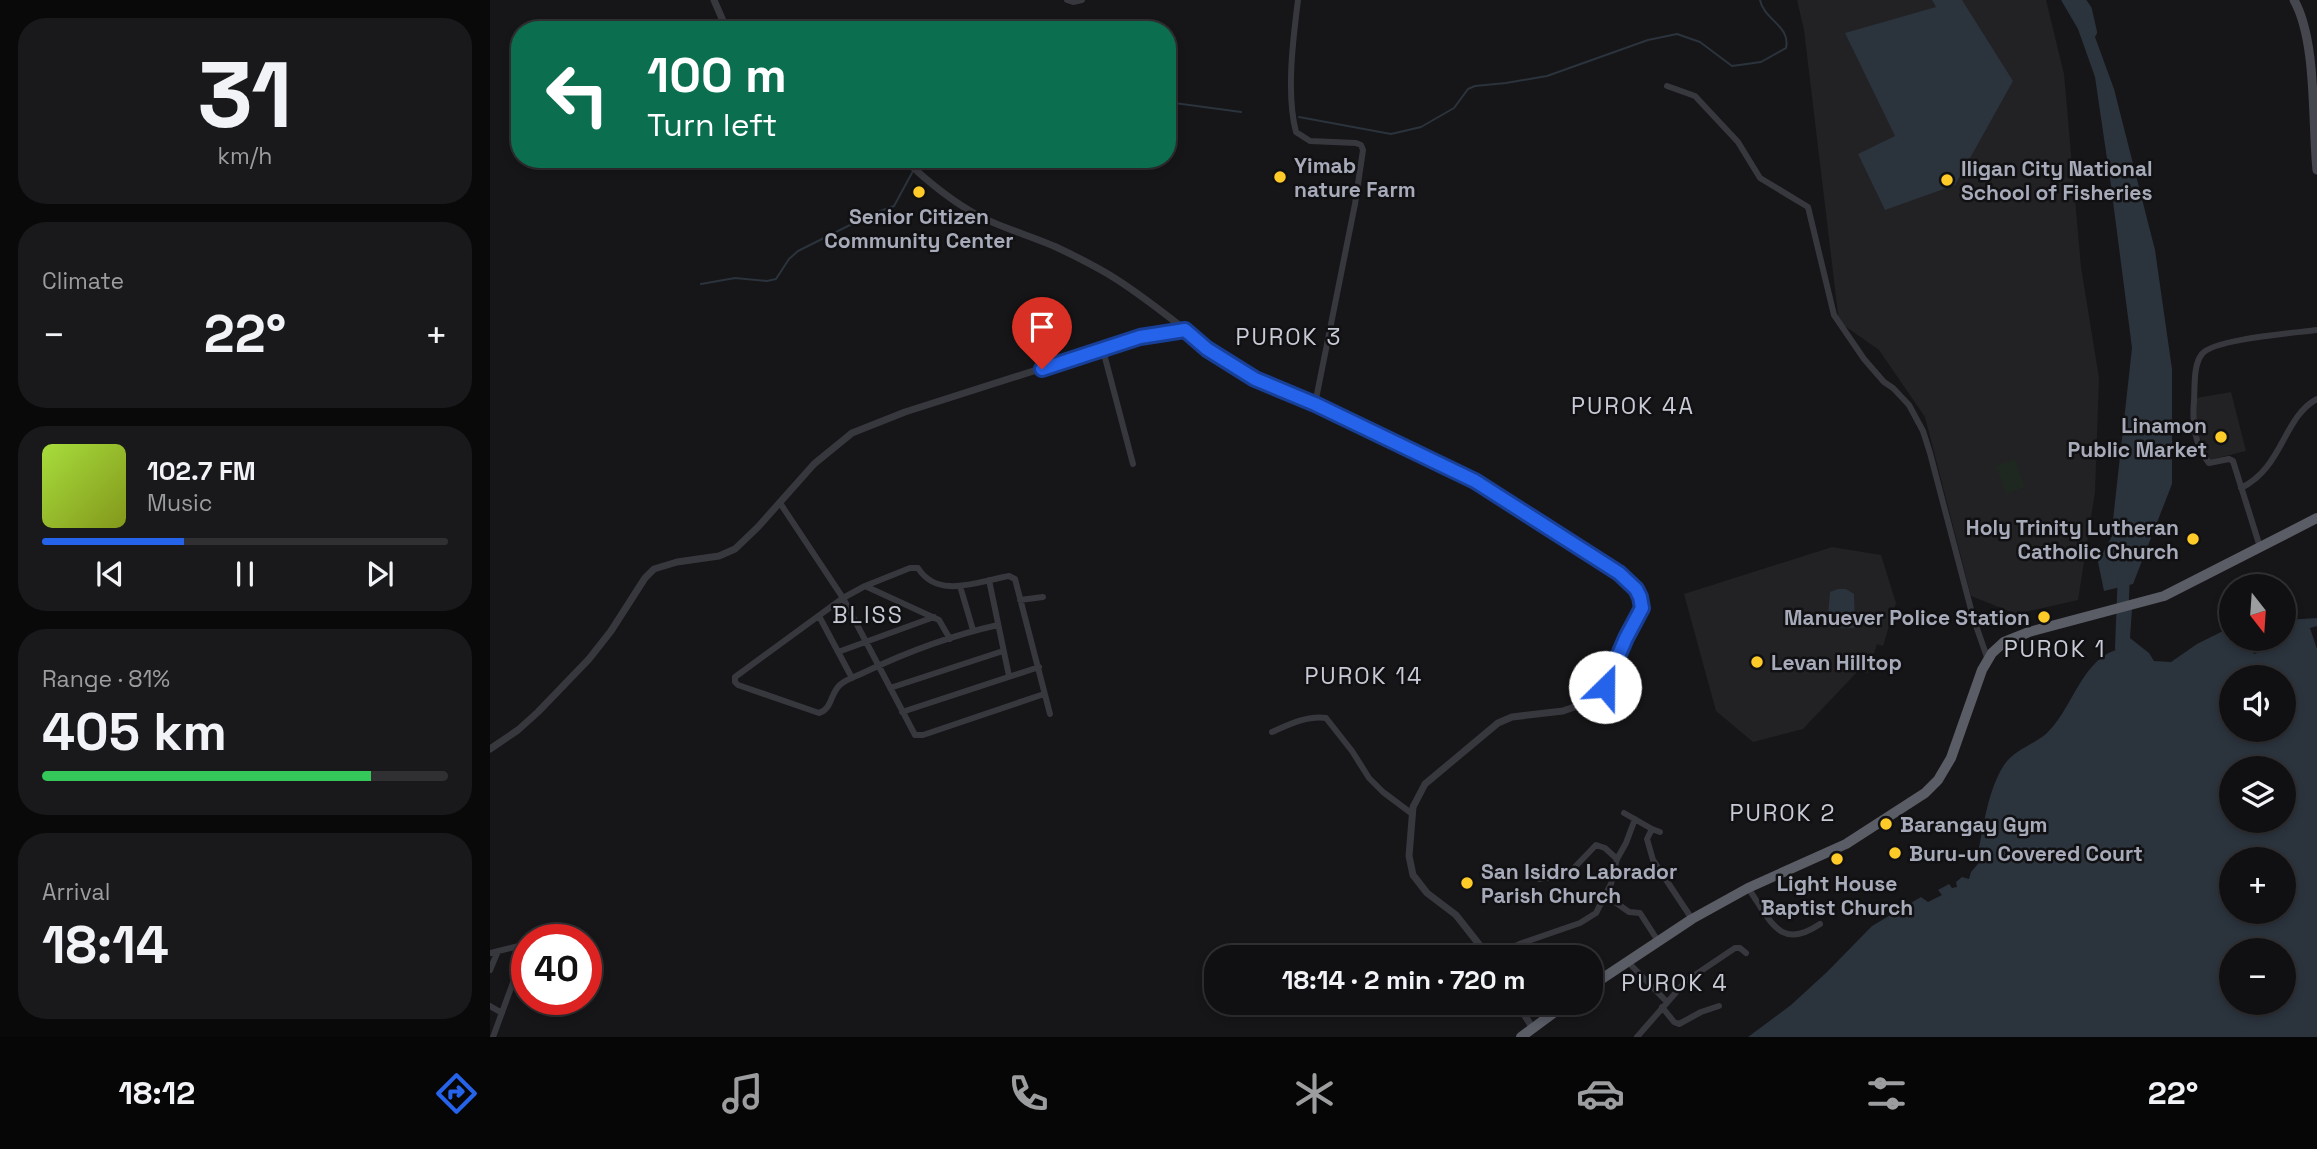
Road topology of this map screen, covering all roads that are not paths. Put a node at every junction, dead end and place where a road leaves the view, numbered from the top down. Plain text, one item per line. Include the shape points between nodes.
1 (714, 0) edge
2 (1068, 0) edge
3 (1082, 0) edge
4 (1298, 0) edge
5 (2294, 0) edge
6 (723, 21) edge
7 (1667, 86) dead end
8 (2317, 165) edge
9 (914, 168) edge
10 (2317, 170) edge
11 (1185, 330) junction
12 (2317, 330) edge
13 (1103, 350) junction
14 (2317, 400) edge
15 (1315, 404) junction
16 (1133, 464) dead end
17 (2241, 488) junction
18 (780, 503) junction
19 (2317, 518) edge
20 (2260, 547) junction
21 (989, 580) junction
22 (865, 586) junction
23 (960, 586) junction
24 (1043, 597) dead end
25 (843, 598) junction
26 (1020, 600) junction
27 (819, 616) junction
28 (934, 617) junction
29 (998, 625) junction
30 (974, 630) junction
31 (950, 639) junction
32 (865, 642) junction
33 (1003, 651) junction
34 (838, 652) junction
35 (1988, 660) junction
36 (878, 666) junction
37 (1039, 667) junction
38 (1009, 676) junction
39 (852, 678) junction
40 (890, 688) junction
41 (1044, 694) junction
42 (902, 712) junction
43 (1050, 714) dead end
44 (1272, 732) dead end
45 (490, 749) edge
46 (1411, 813) junction
47 (1624, 813) dead end
48 (1635, 819) junction
49 (1653, 829) junction
50 (1660, 832) dead end
51 (1617, 859) junction
52 (1539, 879) dead end
53 (1748, 888) junction
54 (1605, 895) junction
55 (1692, 919) junction
56 (1820, 924) dead end
57 (1658, 941) junction
58 (1480, 945) edge
59 (1517, 945) edge
60 (498, 951) junction
61 (490, 953) edge
62 (1746, 953) dead end
63 (1627, 961) junction
64 (490, 970) edge
65 (1603, 978) edge
66 (1664, 1004) junction
67 (490, 1006) edge
68 (1719, 1006) dead end
69 (502, 1013) junction
70 (1524, 1015) edge
71 (1550, 1015) edge
72 (1532, 1027) junction
73 (492, 1037) edge
74 (1521, 1037) edge
75 (1637, 1037) edge

1 - 6 street
2 - 3 street
4 - 15 street via 1293,38 1296,132 1310,141 1356,143 1363,150
5 - 8 main road via 2306,23 2311,48
7 - 35 street via 1695,96 1738,142 1760,178 1808,207 1834,315 1864,359 1909,405 1923,431
8 - 10 main road
9 - 11 street via 943,194 982,217 1054,246 1114,278
11 - 13 street via 1140,337
11 - 15 street via 1255,379
12 - 17 street via 2226,342 2210,347 2199,358 2193,413 2197,440 2209,463 2234,461
13 - 16 street
13 - 18 street via 852,433 814,464
14 - 17 street via 2304,410 2268,468
15 - 46 street via 1475,481 1619,573 1636,589 1642,603 1609,681 1597,696 1563,711 1497,723 1425,784
17 - 20 street
18 - 25 street
18 - 45 street via 746,540 727,553 654,569 589,659 538,712
19 - 20 highway
20 - 35 highway via 2155,599 2014,637 1997,647
21 - 23 street
21 - 26 street via 1013,577
21 - 29 street
22 - 23 street via 915,567 938,586
22 - 25 street
22 - 28 street
23 - 30 street
24 - 26 street
25 - 27 street
25 - 32 street
26 - 37 street
27 - 34 street
27 - 39 street via 735,677 735,682 819,713 826,711 840,684
28 - 31 street
28 - 32 street
29 - 30 street
29 - 33 street
30 - 31 street
31 - 36 street
32 - 34 street
32 - 36 street
33 - 38 street
33 - 40 street
34 - 39 street
35 - 53 highway via 1951,758 1925,793 1846,844
36 - 39 street
36 - 40 street
37 - 38 street
37 - 41 street
38 - 42 street
40 - 42 street
41 - 42 street via 923,736 915,734
41 - 43 street
44 - 46 street via 1324,717 1369,778
46 - 58 street via 1413,875
47 - 48 street
48 - 49 street
48 - 51 street
49 - 50 street
49 - 55 street via 1647,842 1651,854
51 - 52 street via 1596,845 1573,869
51 - 54 street
53 - 55 highway
53 - 56 street via 1786,935 1802,934
54 - 57 street via 1629,912 1640,913
54 - 59 street via 1596,914 1588,919
55 - 57 highway
57 - 63 highway
60 - 61 street
60 - 64 street
60 - 69 street via 526,947
62 - 66 street via 1735,948 1694,975
63 - 65 highway
63 - 66 street
66 - 68 street via 1679,1024
66 - 75 street
67 - 69 street
69 - 73 street
70 - 72 street
71 - 72 highway
72 - 74 highway

